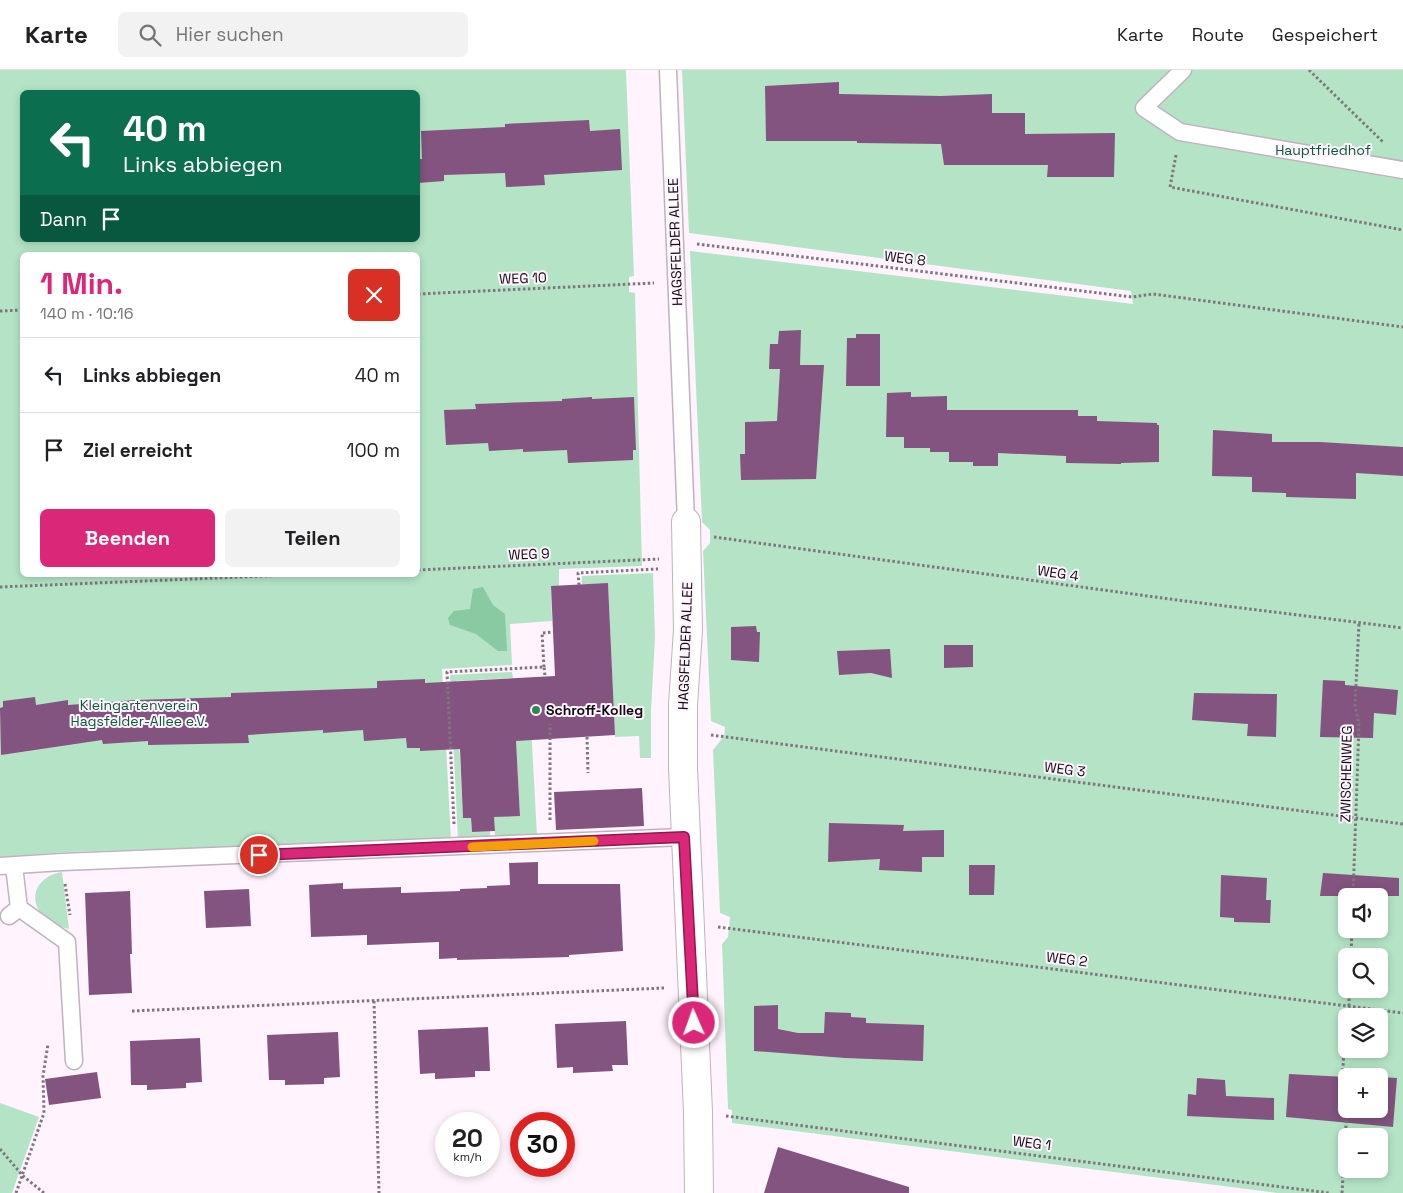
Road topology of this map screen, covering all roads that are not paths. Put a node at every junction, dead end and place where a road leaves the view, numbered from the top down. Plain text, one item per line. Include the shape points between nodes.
1 (668, 70) edge
2 (1183, 70) edge
3 (1398, 169) edge
4 (686, 522) joint
5 (684, 837) junction
6 (7, 866) edge
7 (74, 1061) dead end
8 (700, 1193) edge

1 - 4 lane, HAGSFELDER ALLEE
2 - 3 lane via 1144,108 1180,132
4 - 5 street, HAGSFELDER ALLEE via 688,630 683,705
5 - 6 lane
5 - 8 street, HAGSFELDER ALLEE
6 - 7 lane via 14,912 67,942

